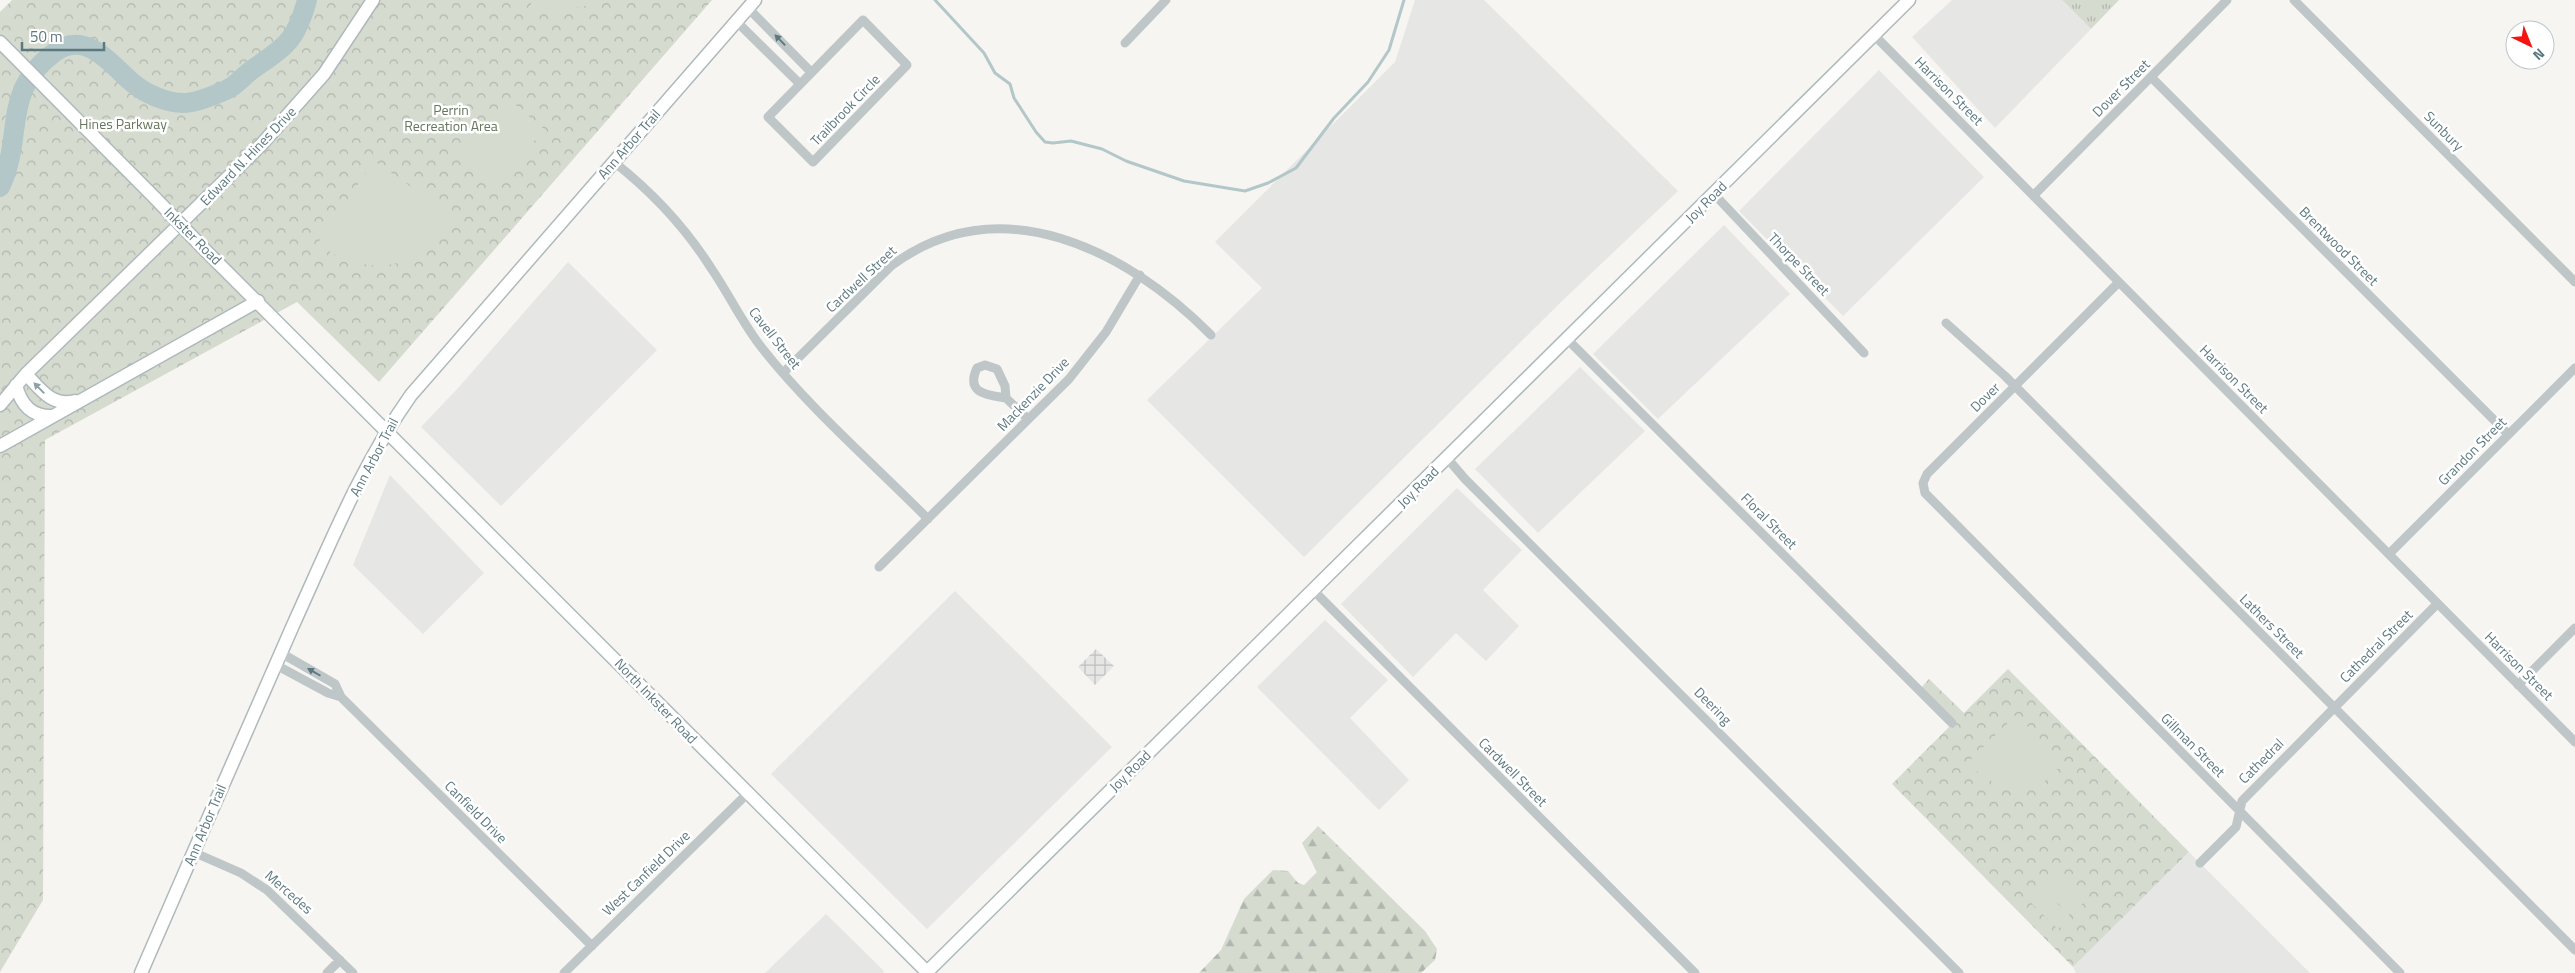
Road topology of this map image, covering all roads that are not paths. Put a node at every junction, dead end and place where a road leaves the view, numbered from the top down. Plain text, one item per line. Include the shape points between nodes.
1 (373, 0) edge
2 (1166, 0) edge
3 (1909, 0) edge
4 (2227, 0) edge
5 (2294, 0) edge
6 (751, 4) edge
7 (736, 21) junction
8 (1874, 35) junction
9 (1124, 43) dead end
10 (2, 44) edge
11 (811, 72) junction
12 (2151, 77) junction
13 (800, 84) junction
14 (614, 162) junction
15 (1714, 194) junction
16 (2034, 194) junction
17 (1140, 275) junction
18 (2119, 282) junction
19 (2575, 282) edge
20 (258, 301) junction
21 (1946, 323) dead end
22 (1210, 335) dead end
23 (1567, 339) junction
24 (1864, 352) dead end
25 (2575, 368) edge
26 (783, 373) junction
27 (26, 374) junction
28 (16, 385) junction
29 (2015, 386) junction
30 (88, 397) junction
31 (1006, 398) dead end
32 (0, 404) edge
33 (53, 416) junction
34 (1028, 419) junction
35 (386, 430) junction
36 (2508, 434) junction
37 (0, 446) edge
38 (1447, 458) junction
39 (928, 520) junction
40 (1966, 536) joint
41 (2389, 554) junction
42 (879, 567) dead end
43 (1313, 590) junction
44 (2437, 604) junction
45 (2575, 628) edge
46 (278, 659) junction
47 (2518, 684) junction
48 (2334, 708) junction
49 (1952, 723) dead end
50 (2575, 742) edge
51 (748, 793) junction
52 (2240, 811) junction
53 (193, 852) junction
54 (2200, 863) dead end
55 (592, 946) junction
56 (2575, 950) edge
57 (340, 960) junction
58 (141, 973) edge
59 (327, 973) edge
60 (353, 973) edge
61 (564, 973) edge
62 (927, 973) edge
63 (1695, 973) edge
64 (1960, 973) edge
65 (2400, 973) edge

1 - 27 main road, Edward N. Hines Drive via 324,74 261,145
2 - 9 street
3 - 8 main road, Joy Road
4 - 12 street, Dover Street
5 - 19 street, Sunbury
6 - 7 main road, Ann Arbor Trail
11 -> 6 street
7 - 13 street
7 - 14 main road, Ann Arbor Trail
8 - 15 main road, Joy Road
8 - 16 street, Harrison Street
10 - 20 main road, Inkster Road, bridge
11 - 13 street, Trailbrook Circle
11 - 13 street, Trailbrook Circle via 863,20 907,65 813,162 768,117
12 - 16 street, Dover Street
12 - 36 street, Brentwood Street
14 - 26 street, Cavell Street via 648,191 684,230 711,266 748,328
14 - 35 main road, Ann Arbor Trail via 411,395
15 - 23 main road, Joy Road
15 - 24 street, Thorpe Street
16 - 18 street, Harrison Street
17 - 22 street, Cardwell Street via 1178,303
17 - 26 street, Cardwell Street via 1095,252 1041,232 997,228 950,234 923,245 891,266
17 - 34 street, Mackenzie Drive via 1093,350
18 - 29 street, Dover
18 - 41 street, Harrison Street
20 - 30 main road
20 - 35 main road, Inkster Road
21 - 29 street, Lathers Street
23 - 38 main road, Joy Road
23 - 49 street, Floral Street
25 - 36 street, Grandon Street
26 - 39 street, Cavell Street
27 - 28 main road, Edward N. Hines Drive
30 -> 27 main road via 64,403 55,401
28 - 32 main road, Edward N. Hines Drive
28 - 33 main road via 22,402 30,411 38,416
29 - 40 street, Dover via 1927,474 1923,483 1927,497
29 - 48 street, Lathers Street
30 - 33 main road
31 - 34 street
33 - 37 main road
34 - 39 street, Mackenzie Drive
35 - 46 main road, Ann Arbor Trail
35 - 51 main road, North Inkster Road
36 - 41 street, Grandon Street
38 - 43 main road, Joy Road
38 - 64 street, Deering
39 - 42 street, Mackenzie Drive
40 - 52 street, Gillman Street
41 - 44 street, Harrison Street
43 - 62 main road, Joy Road
43 - 63 street, Cardwell Street
44 - 47 street, Harrison Street
44 - 48 street, Cathedral Street
45 - 47 street
46 - 53 main road, Ann Arbor Trail
46 - 55 street, Canfield Drive via 328,693 341,697
47 - 50 street, Harrison Street
48 - 52 street, Cathedral via 2242,801
48 - 56 street, Lathers Street
51 - 55 street, West Canfield Drive
51 - 62 main road, North Inkster Road
52 - 54 street, Cathedral via 2236,827
52 - 65 street, Gillman Street
53 - 57 street, Mercedes via 241,873 267,890
53 - 58 main road, Ann Arbor Trail
55 - 61 street, West Canfield Drive
57 - 59 street
57 - 60 street, Mercedes

